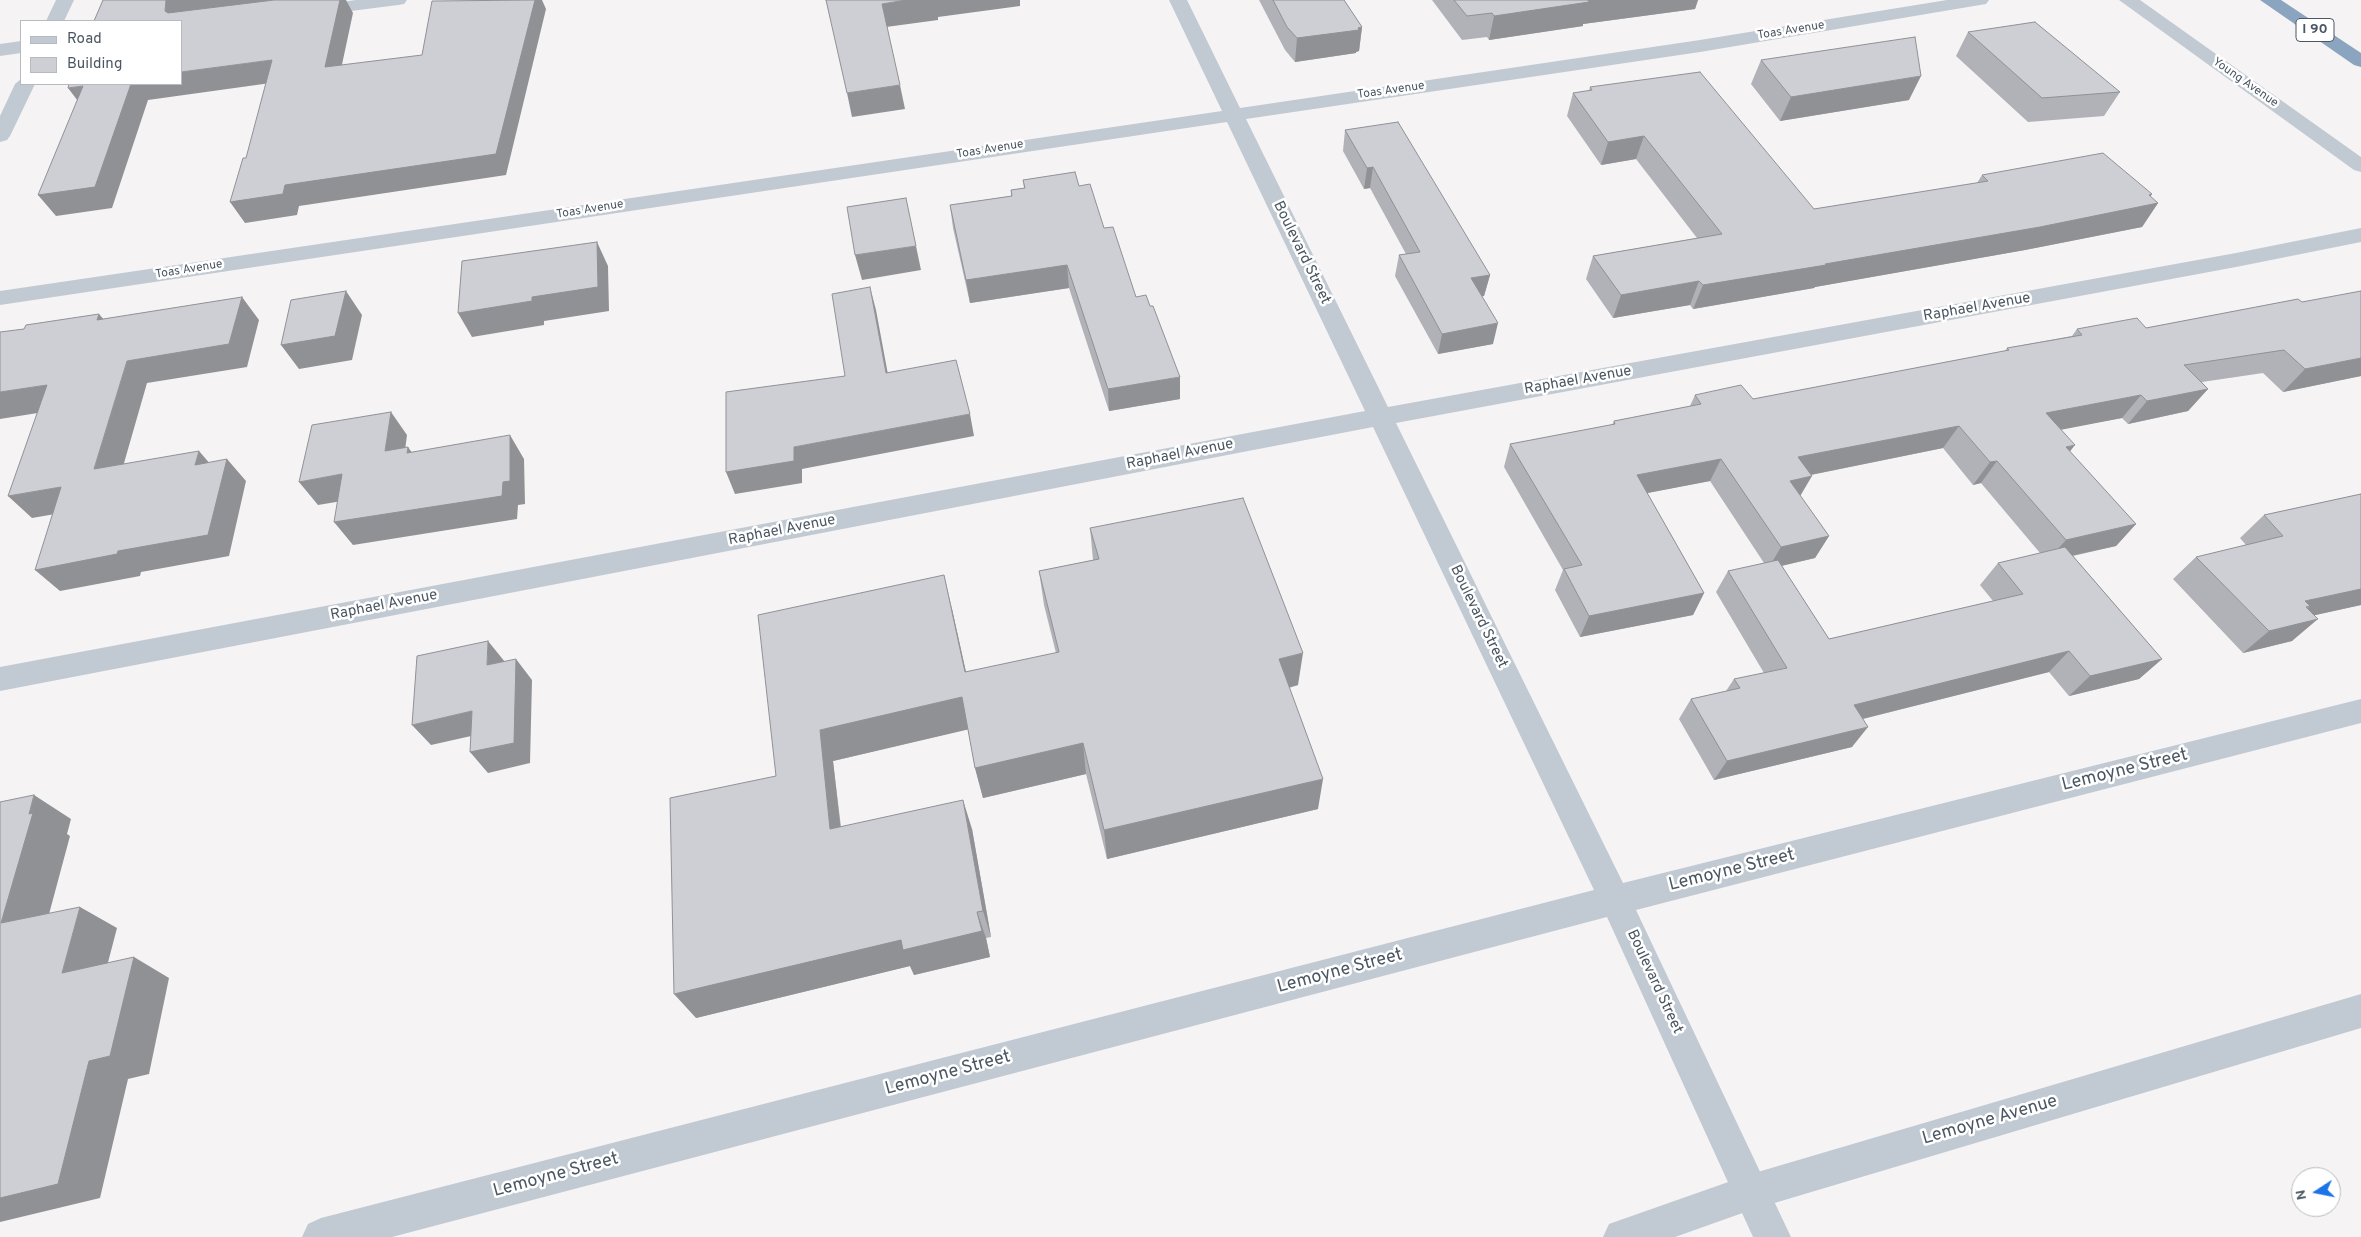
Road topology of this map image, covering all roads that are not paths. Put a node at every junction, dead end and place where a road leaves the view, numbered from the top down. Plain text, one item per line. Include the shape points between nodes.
1 (65, 0) edge
2 (398, 0) edge
3 (1178, 0) edge
4 (1980, 0) edge
5 (2128, 0) edge
6 (2269, 0) edge
7 (299, 12) edge
8 (55, 20) edge
9 (20, 47) edge
10 (0, 50) edge
11 (2361, 60) edge
12 (25, 85) edge
13 (1234, 114) junction
14 (0, 136) edge
15 (2361, 166) edge
16 (2361, 235) edge
17 (0, 298) edge
18 (1381, 417) junction
19 (0, 680) edge
20 (2361, 711) edge
21 (1616, 900) junction
22 (2361, 1012) edge
23 (1751, 1192) junction
24 (321, 1237) edge
25 (1622, 1237) edge
26 (1772, 1237) edge

1 - 8 street
2 - 7 street
3 - 13 street, Boulevard Street
4 - 13 street, Toas Avenue via 1700,46
5 - 15 street, Young Avenue
6 - 11 highway, I 90
9 - 10 street
12 - 14 street
13 - 17 street, Toas Avenue
13 - 18 street, Boulevard Street
16 - 18 street, Raphael Avenue
18 - 19 street, Raphael Avenue
18 - 21 street, Boulevard Street
20 - 21 street, Lemoyne Street
21 - 23 street, Boulevard Street
21 - 24 street, Lemoyne Street
22 - 23 street, Lemoyne Avenue
23 - 25 street, Lemoyne Avenue
23 - 26 street, Boulevard Street

